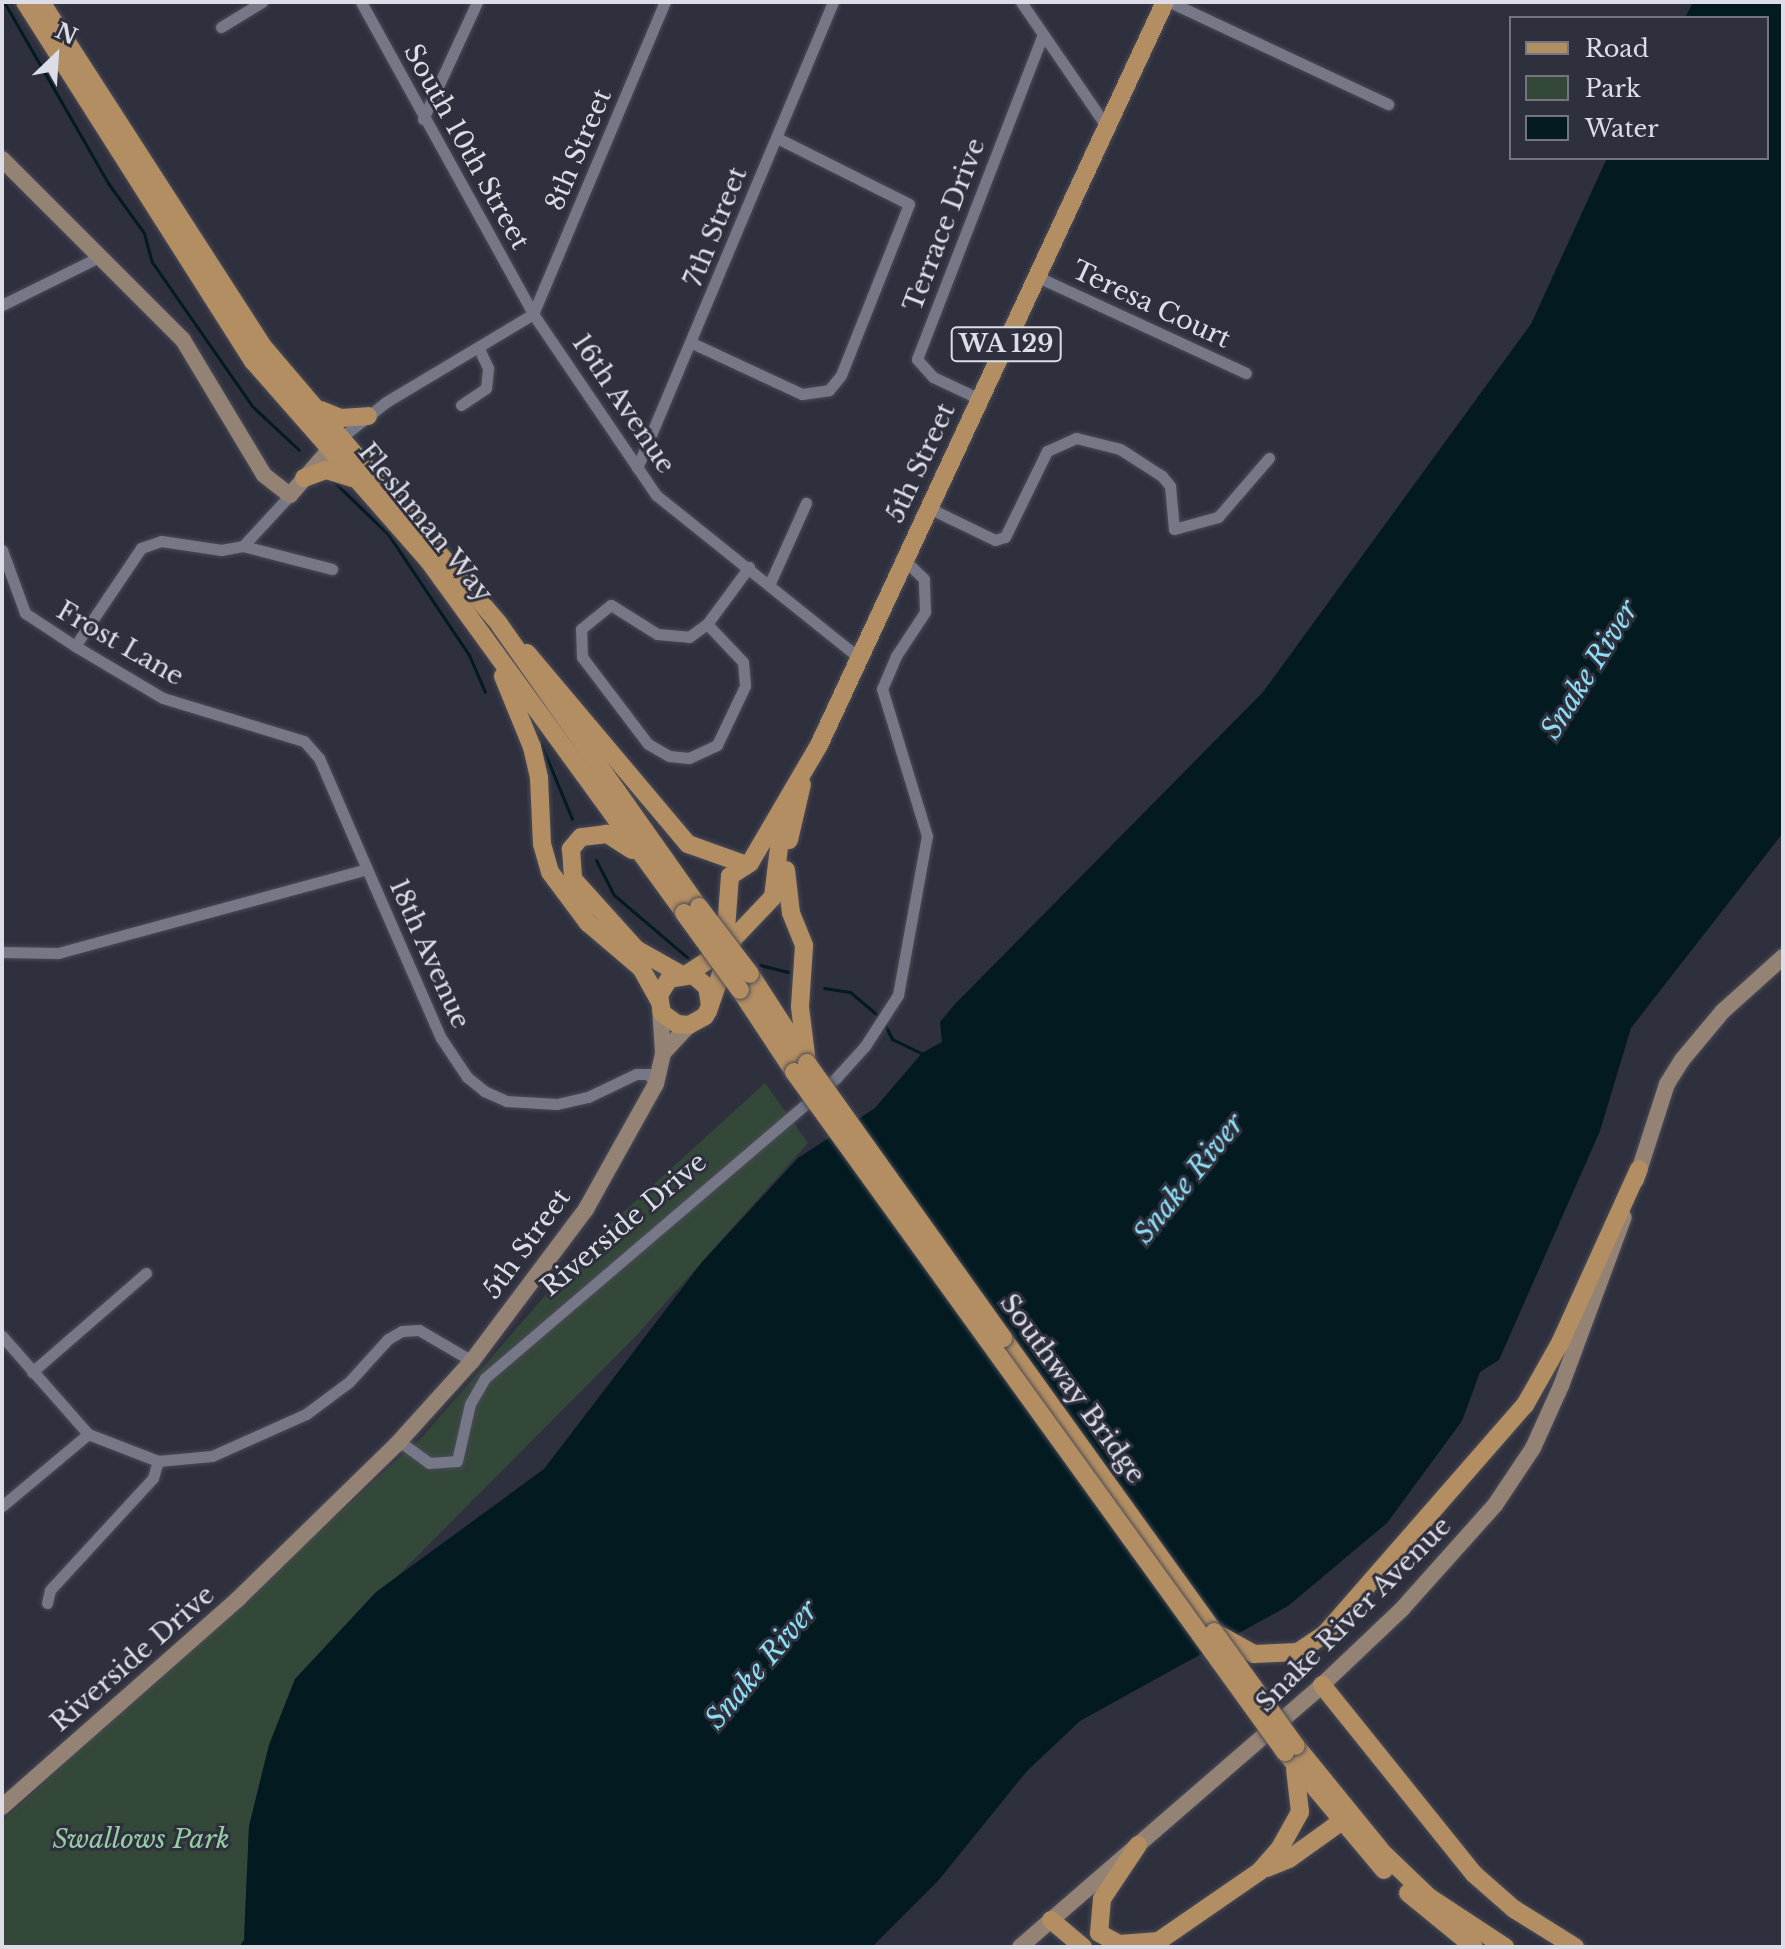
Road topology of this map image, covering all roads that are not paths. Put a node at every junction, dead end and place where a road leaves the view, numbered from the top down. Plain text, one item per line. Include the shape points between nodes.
1 (25, 2) edge
2 (41, 2) edge
3 (262, 2) edge
4 (361, 2) edge
5 (477, 2) edge
6 (665, 2) edge
7 (833, 2) edge
8 (1021, 2) edge
9 (1168, 2) edge
10 (221, 27) dead end
11 (1042, 37) junction
12 (1388, 104) dead end
13 (423, 119) junction
14 (1107, 127) junction
15 (777, 138) junction
16 (2, 159) edge
17 (99, 257) junction
18 (1038, 277) junction
19 (2, 305) edge
20 (533, 314) junction
21 (692, 343) junction
22 (479, 349) junction
23 (1246, 373) dead end
24 (980, 399) junction
25 (461, 405) dead end
26 (318, 409) junction
27 (368, 416) junction
28 (336, 442) junction
29 (1269, 458) dead end
30 (637, 468) junction
31 (304, 478) junction
32 (361, 483) junction
33 (290, 495) junction
34 (806, 503) dead end
35 (929, 508) junction
36 (243, 546) junction
37 (2, 550) edge
38 (904, 560) junction
39 (749, 567) junction
40 (332, 569) dead end
41 (770, 583) junction
42 (499, 624) junction
43 (707, 624) junction
44 (75, 646) junction
45 (491, 648) junction
46 (858, 657) junction
47 (805, 772) junction
48 (797, 801) junction
49 (644, 859) junction
50 (747, 863) junction
51 (367, 869) junction
52 (774, 885) junction
53 (692, 910) junction
54 (2, 952) edge
55 (1783, 957) edge
56 (684, 974) junction
57 (801, 982) junction
58 (660, 1004) junction
59 (710, 1005) junction
60 (689, 1025) junction
61 (663, 1053) junction
62 (801, 1067) junction
63 (656, 1084) junction
64 (1639, 1169) junction
65 (146, 1273) dead end
66 (2, 1336) edge
67 (472, 1361) junction
68 (32, 1372) junction
69 (88, 1434) junction
70 (398, 1442) junction
71 (158, 1461) junction
72 (2, 1506) edge
73 (47, 1603) dead end
74 (1214, 1632) junction
75 (1322, 1685) junction
76 (1291, 1749) junction
77 (1342, 1800) junction
78 (2, 1807) edge
79 (1342, 1821) junction
80 (1315, 1841) junction
81 (1138, 1845) junction
82 (1365, 1851) junction
83 (1260, 1871) junction
84 (1051, 1920) junction
85 (1155, 1944) edge
86 (1020, 1947) edge
87 (1083, 1947) edge
88 (1474, 1947) edge
89 (1505, 1947) edge
90 (1575, 1947) edge

1 - 28 main road, Fleshman Way via 253,361
2 - 26 main road, Fleshman Way via 224,292
3 - 10 street
4 - 13 street, South 10th Street
5 - 13 street
6 - 20 street, 8th Street
7 - 15 street, 7th Street
8 - 11 street
9 - 12 street
9 - 14 main road, 5th Street / WA 129
11 - 14 street
11 - 24 street, Terrace Drive via 917,359 933,377
13 - 20 street, South 10th Street
14 - 18 main road, 5th Street / WA 129
15 - 21 street, 7th Street
15 - 21 street via 909,204 841,375 829,390 802,394
16 - 17 main road
17 - 19 street
17 - 33 main road via 183,340 264,475
18 - 23 street, Teresa Court
18 - 24 main road, 5th Street / WA 129
20 - 22 street
20 - 30 street, 16th Avenue
21 - 30 street, 7th Street
22 - 25 street via 488,368 486,388
22 - 27 street
24 - 35 main road, 5th Street / WA 129
26 - 27 main road via 341,418
26 - 28 main road, Fleshman Way
27 - 28 street
28 - 31 main road
28 - 32 main road, Fleshman Way
28 - 42 main road, Fleshman Way
29 - 35 street via 1218,517 1174,529 1174,501 1162,476 1120,449 1076,438 1047,451 1005,537 995,540
30 - 39 street, 16th Avenue via 656,495
31 - 32 main road via 335,470
31 - 33 main road
32 - 45 main road, Fleshman Way via 428,560
33 - 36 street
34 - 41 street
35 - 38 main road, 5th Street / WA 129
36 - 40 street
36 - 44 street via 221,550 161,541 141,548
37 - 44 street, Frost Lane via 25,613
38 - 46 main road, 5th Street / WA 129
38 - 70 street, Riverside Drive via 924,579 925,612 882,689 927,836 898,995 865,1046 836,1078 485,1378 470,1404 457,1461 429,1463
39 - 41 street, 16th Avenue
39 - 43 street
41 - 46 street, 16th Avenue
42 - 50 main road via 542,667 688,844
42 - 53 main road, Fleshman Way
43 - 43 street via 743,662 745,686 717,745 689,758 669,756 648,744 582,657 578,638 586,622 611,605 667,638 689,637
44 - 51 street, Frost Lane via 163,698 304,741 319,758
45 - 49 main road, Fleshman Way
45 - 58 main road via 532,747 550,872 588,923 641,968
46 - 47 main road, 5th Street / WA 129
47 - 48 main road, 5th Street
47 - 50 main road, 5th Street
48 - 52 main road, 5th Street via 778,835
48 - 57 main road via 786,866 791,913 804,946
49 - 53 main road, Fleshman Way
49 - 56 main road via 620,840 593,833 581,837 569,863 573,879 636,949
50 - 52 main road via 762,865
50 - 56 main road, 5th Street via 728,882 729,912 716,950
51 - 54 street, 18th Avenue via 58,953
51 - 63 street, 18th Avenue via 441,1038 467,1077 484,1091 506,1101 557,1104 588,1097 636,1074 648,1074
52 - 57 main road
52 - 59 main road via 733,939
53 - 62 main road, Fleshman Way, bridge
55 - 64 main road, Snake River Avenue via 1723,1011 1682,1060 1667,1084
56 - 58 main road via 665,984
56 - 59 main road via 707,987
57 - 62 main road
58 - 60 main road via 671,1022
58 - 61 main road, 5th Street
59 - 60 main road via 705,1016
60 - 61 main road
61 - 63 main road, 5th Street
62 - 74 main road, Southway Bridge, bridge
62 - 76 main road, Southway Bridge, bridge
63 - 67 main road, 5th Street via 586,1209
64 - 74 main road via 1560,1343 1525,1405 1418,1531 1309,1647 1264,1655
64 - 75 main road, Snake River Avenue via 1561,1386 1521,1468 1438,1571
65 - 68 street
66 - 68 street
67 - 70 main road, 5th Street
67 - 71 street via 419,1330 402,1331 306,1414 212,1456
68 - 69 street
69 - 71 street
69 - 72 street
70 - 78 main road, Riverside Drive via 238,1599
71 - 73 street via 153,1478 50,1590
74 - 76 main road, Southway Bridge, bridge
75 - 81 main road, Snake River Avenue
75 - 90 main road via 1474,1874 1514,1909
76 - 77 main road
76 - 79 main road
76 - 83 main road via 1300,1812
77 - 79 main road
77 - 89 main road via 1382,1852 1429,1897
79 - 80 main road
79 - 82 main road
80 - 82 main road via 1343,1841
80 - 83 main road
81 - 84 main road, Snake River Avenue
81 - 85 main road via 1107,1888 1099,1933 1119,1944
82 - 88 main road via 1438,1922
83 - 85 main road
84 - 86 main road, Snake River Avenue
84 - 87 main road

